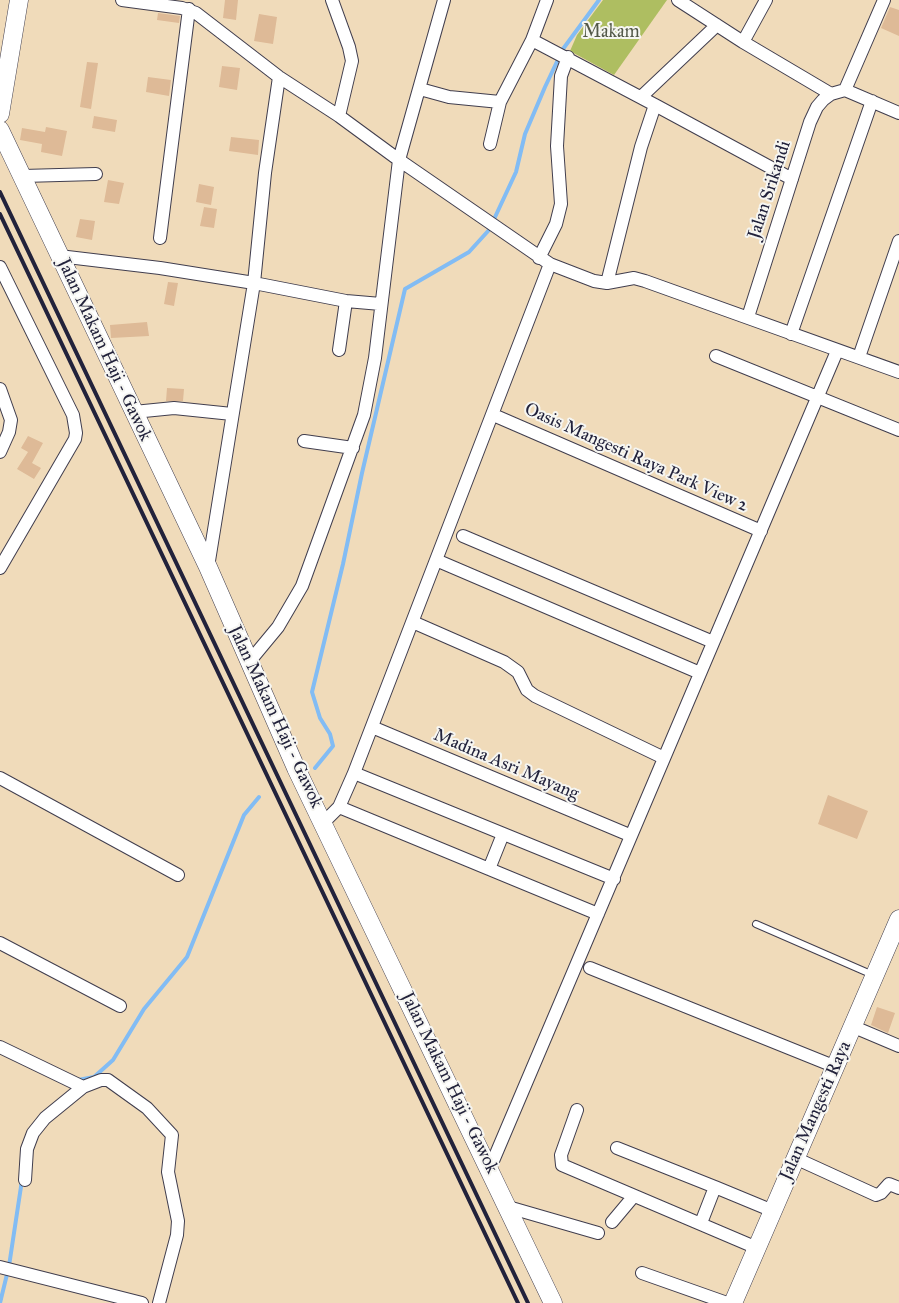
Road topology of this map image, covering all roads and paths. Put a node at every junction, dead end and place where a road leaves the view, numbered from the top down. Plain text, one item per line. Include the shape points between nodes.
1 (19, 0) edge
2 (122, 0) edge
3 (332, 0) edge
4 (444, 0) edge
5 (547, 0) edge
6 (678, 0) edge
7 (766, 0) edge
8 (884, 0) edge
9 (189, 9) junction
10 (717, 25) junction
11 (532, 40) junction
12 (743, 42) junction
13 (564, 55) junction
14 (279, 77) junction
15 (420, 88) junction
16 (846, 90) junction
17 (831, 94) junction
18 (642, 96) junction
19 (872, 101) junction
20 (500, 102) junction
21 (656, 105) junction
22 (899, 113) edge
23 (0, 114) edge
24 (339, 116) junction
25 (0, 130) edge
26 (490, 144) dead end
27 (399, 160) junction
28 (96, 174) dead end
29 (23, 176) junction
30 (792, 179) junction
31 (160, 238) dead end
32 (899, 241) edge
33 (60, 256) junction
34 (545, 261) junction
35 (0, 267) edge
36 (254, 283) junction
37 (607, 283) junction
38 (346, 301) junction
39 (381, 304) junction
40 (748, 317) junction
41 (791, 334) junction
42 (339, 350) dead end
43 (837, 351) junction
44 (716, 356) dead end
45 (859, 357) junction
46 (899, 372) edge
47 (0, 389) edge
48 (818, 397) junction
49 (134, 412) junction
50 (232, 414) junction
51 (498, 417) dead end
52 (899, 430) edge
53 (304, 440) dead end
54 (353, 448) junction
55 (0, 452) edge
56 (760, 531) junction
57 (463, 536) dead end
58 (436, 560) junction
59 (208, 567) junction
60 (0, 568) edge
61 (415, 623) dead end
62 (713, 642) junction
63 (249, 662) junction
64 (700, 672) junction
65 (372, 727) junction
66 (664, 758) junction
67 (354, 773) junction
68 (0, 778) edge
69 (339, 807) junction
70 (324, 822) junction
71 (503, 834) junction
72 (626, 834) dead end
73 (489, 869) junction
74 (178, 875) dead end
75 (614, 879) junction
76 (598, 914) junction
77 (899, 921) edge
78 (756, 924) dead end
79 (0, 943) edge
80 (590, 968) dead end
81 (874, 976) junction
82 (120, 1006) dead end
83 (854, 1027) junction
84 (899, 1046) edge
85 (0, 1047) edge
86 (836, 1067) junction
87 (78, 1085) junction
88 (577, 1110) dead end
89 (617, 1148) dead end
90 (795, 1158) junction
91 (490, 1168) junction
92 (25, 1180) dead end
93 (715, 1187) junction
94 (899, 1188) edge
95 (633, 1197) junction
96 (508, 1207) junction
97 (772, 1211) junction
98 (612, 1222) dead end
99 (701, 1223) junction
100 (598, 1233) dead end
101 (757, 1248) junction
102 (5, 1269) edge
103 (642, 1273) dead end
104 (142, 1303) edge
105 (159, 1303) edge
106 (553, 1303) edge
107 (727, 1303) edge
108 (733, 1303) edge

1 - 23 street
2 - 9 street
3 - 24 street via 352,61
4 - 15 street
5 - 11 street
6 - 10 street
7 - 12 street
8 - 16 street
9 - 14 street
9 - 31 street
10 - 12 street
10 - 18 street
11 - 13 street
11 - 20 street
12 - 17 street
13 - 18 street
13 - 34 street via 558,137 561,204
14 - 24 street
14 - 36 street
15 - 20 street via 440,95
15 - 27 street
16 - 17 street
16 - 19 street
17 - 30 street, Jalan Srikandi via 817,107
18 - 21 street
19 - 22 street
19 - 41 street
20 - 26 street
21 - 30 street
21 - 37 street via 639,155
24 - 27 street
25 - 29 street, Jalan Makam Haji - Gawok
27 - 34 street
27 - 39 street
28 - 29 street
29 - 33 street, Jalan Makam Haji - Gawok
30 - 40 street, Jalan Srikandi
32 - 45 street
33 - 36 street
33 - 49 street, Jalan Makam Haji - Gawok
34 - 37 street via 577,276
34 - 58 street
35 - 60 street via 73,415 76,433
36 - 38 street
36 - 50 street
37 - 40 street via 640,279
38 - 39 street
38 - 42 street
39 - 54 street via 371,387
40 - 41 street
41 - 43 street
43 - 45 street
43 - 48 street
44 - 48 street
45 - 46 street
47 - 55 street via 11,420 10,432
48 - 52 street
48 - 56 street
49 - 50 street via 174,408
49 - 59 street, Jalan Makam Haji - Gawok
50 - 59 street
51 - 56 street, Oasis Mangesti Raya Park View 2
53 - 54 street
54 - 63 street via 302,586 278,627
56 - 62 street
57 - 62 street
58 - 64 street
58 - 65 street
59 - 63 street, Jalan Makam Haji - Gawok
61 - 66 street via 504,662 518,672 527,690 535,696
62 - 64 street
63 - 70 street, Jalan Makam Haji - Gawok
64 - 66 street
65 - 67 street
65 - 72 street, Madina Asri Mayang
66 - 75 street
67 - 69 street
67 - 71 street
68 - 74 street
69 - 70 street
69 - 73 street
70 - 91 street, Jalan Makam Haji - Gawok
71 - 73 street
71 - 75 street
73 - 76 street
75 - 76 street
76 - 91 street
77 - 81 street, Jalan Mangesti Raya
78 - 81 lane
79 - 82 street
80 - 86 street
81 - 83 street, Jalan Mangesti Raya
83 - 84 street
83 - 86 street, Jalan Mangesti Raya
85 - 87 street
86 - 90 street, Jalan Mangesti Raya
87 - 92 street via 32,1133 27,1149
87 - 105 street via 100,1080 112,1082 147,1108 172,1136 168,1172 178,1212 178,1229
88 - 95 street via 560,1163
89 - 93 street
90 - 94 street via 876,1195 889,1184
90 - 97 street, Jalan Mangesti Raya
91 - 96 street, Jalan Makam Haji - Gawok
93 - 97 street
93 - 99 street
95 - 98 street
95 - 99 street
96 - 100 street
96 - 106 street, Jalan Makam Haji - Gawok
97 - 101 street, Jalan Mangesti Raya
99 - 101 street
101 - 108 street, Jalan Mangesti Raya
102 - 104 street
103 - 107 street

